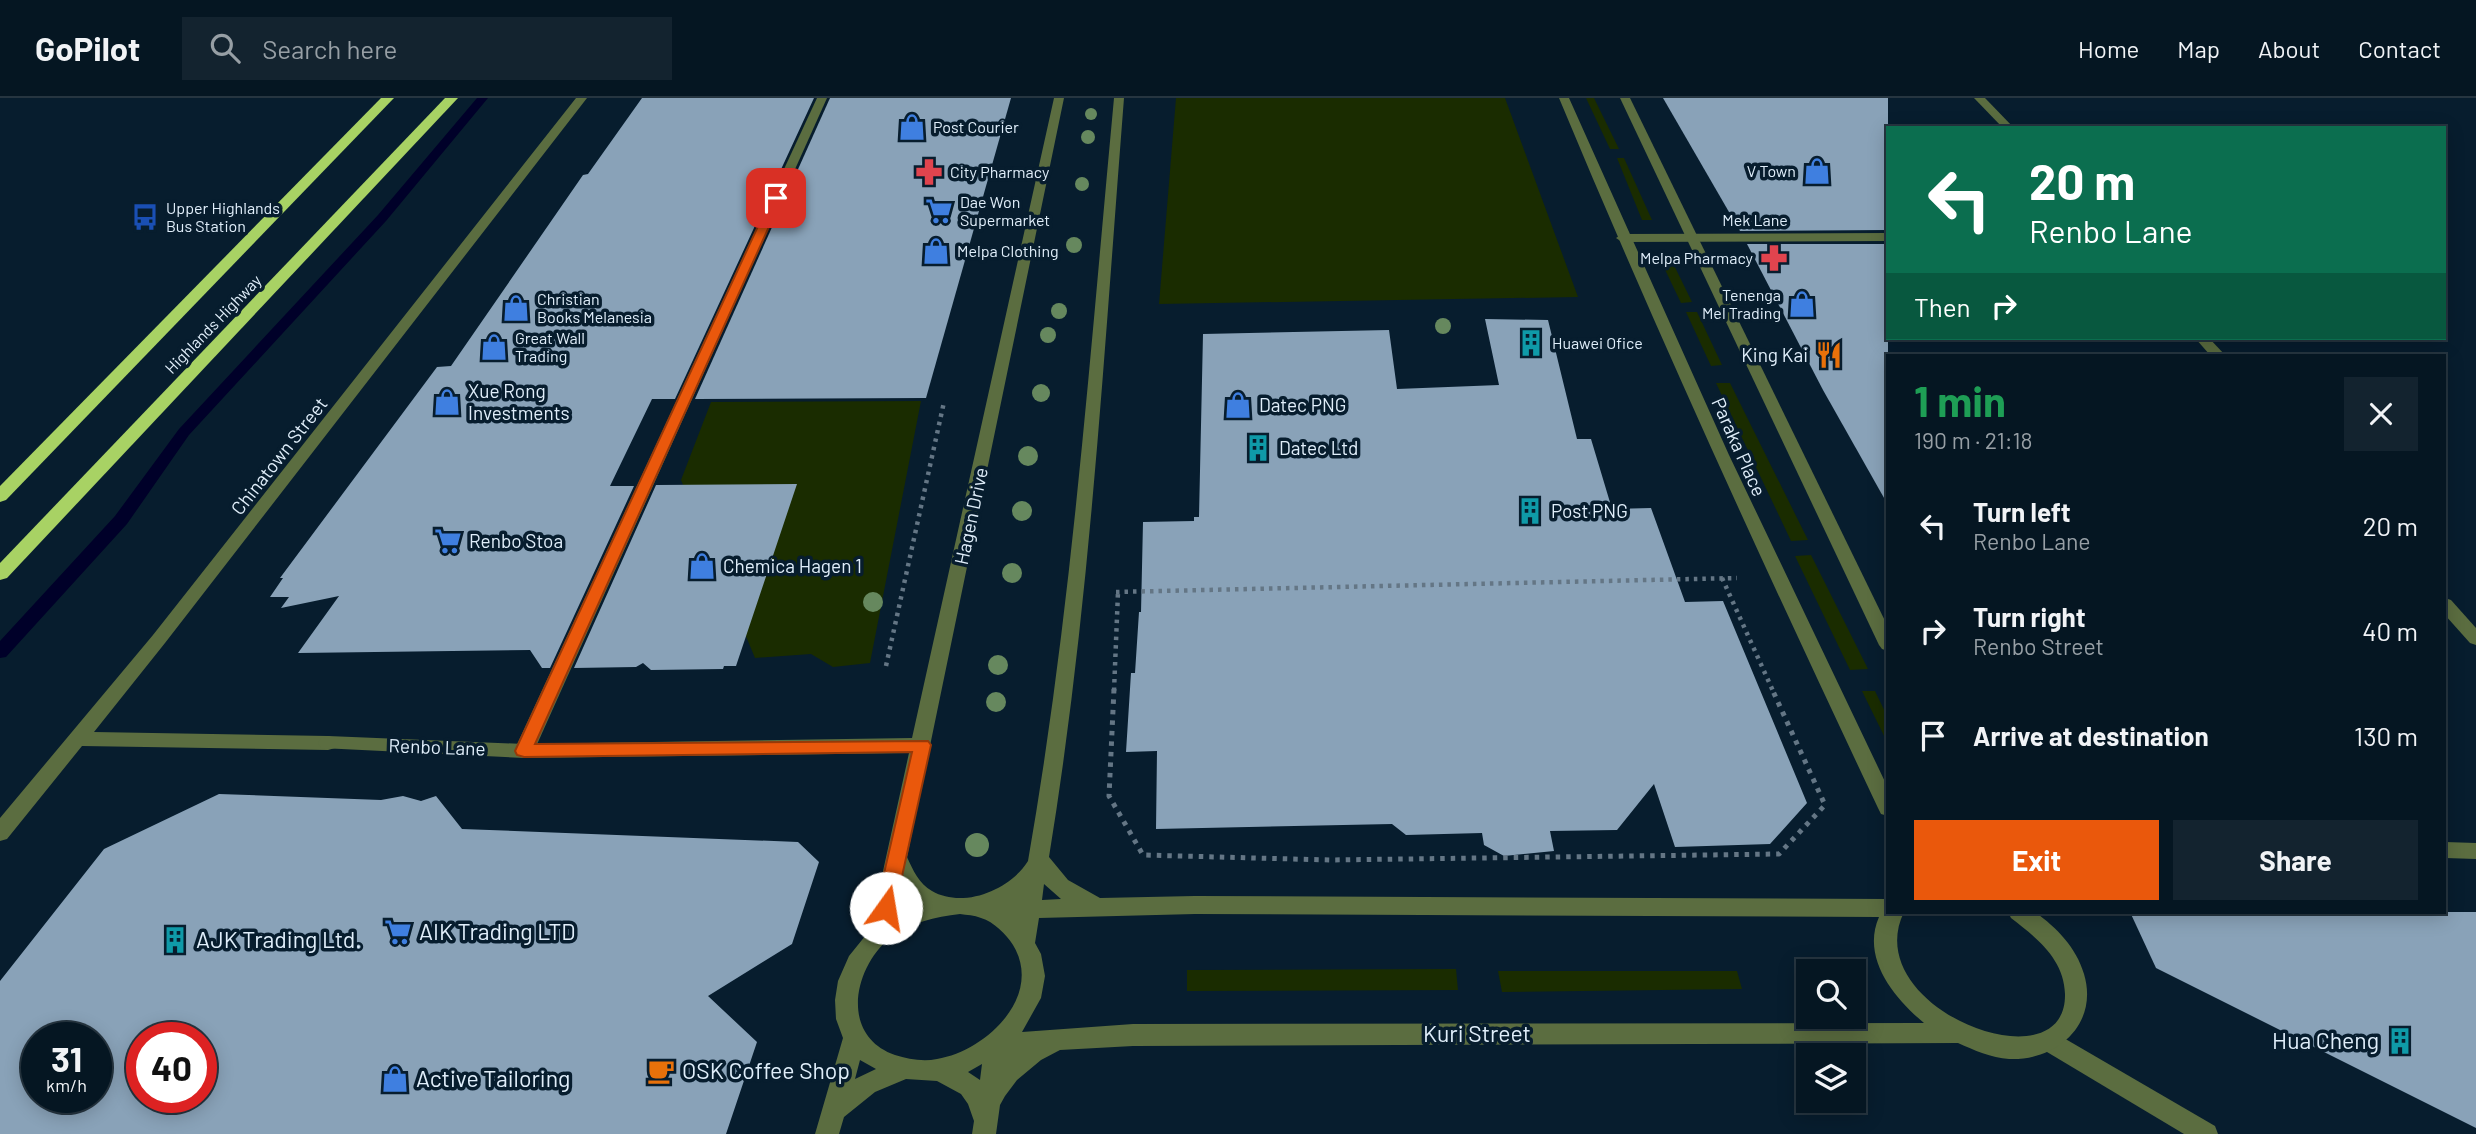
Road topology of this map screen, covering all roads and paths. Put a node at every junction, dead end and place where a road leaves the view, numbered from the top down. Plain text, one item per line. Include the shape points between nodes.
1 (388, 98) edge
2 (452, 98) edge
3 (582, 98) edge
4 (822, 98) edge
5 (1059, 98) edge
6 (1119, 98) edge
7 (1564, 98) edge
8 (1625, 98) edge
9 (1979, 98) edge
10 (2007, 126) edge
11 (1886, 237) edge
12 (1622, 238) junction
13 (1692, 238) junction
14 (2205, 340) edge
15 (2217, 354) edge
16 (944, 402) dead end
17 (0, 496) edge
18 (0, 574) edge
19 (1776, 577) junction
20 (1723, 578) junction
21 (1118, 592) junction
22 (1074, 593) junction
23 (2446, 605) edge
24 (2476, 639) edge
25 (1886, 641) edge
26 (886, 666) dead end
27 (78, 739) junction
28 (922, 745) junction
29 (524, 751) junction
30 (1886, 804) edge
31 (0, 833) edge
32 (2446, 850) edge
33 (2476, 851) edge
34 (897, 858) junction
35 (1039, 858) junction
36 (960, 905) junction
37 (1098, 906) junction
38 (1886, 908) edge
39 (1030, 909) junction
40 (986, 910) junction
41 (1892, 914) edge
42 (2022, 914) edge
43 (880, 933) junction
44 (1024, 942) junction
45 (1956, 1033) junction
46 (855, 1037) junction
47 (1064, 1040) junction
48 (2050, 1041) junction
49 (998, 1044) junction
50 (904, 1069) junction
51 (938, 1071) junction
52 (834, 1111) junction
53 (984, 1129) edge
54 (827, 1134) edge
55 (2206, 1134) edge

1 - 17 highway, Highlands Highway
2 - 18 highway, Highlands Highway
3 - 27 street, Chinatown Street
4 - 29 street
5 - 28 street, Hagen Drive
6 - 22 street
7 - 12 street, Paraka Place
8 - 13 street
9 - 10 street
11 - 13 street, Mek Lane
12 - 13 street, Mek Lane
12 - 19 street, Paraka Place
13 - 25 street
14 - 15 street
16 - 26 path
19 - 20 path
19 - 30 street, Paraka Place
20 - 21 path
20 - 21 path via 1825,805 1780,854 1330,860 1143,855 1109,796
21 - 22 path
22 - 35 street
23 - 24 street
27 - 29 street, Renbo Lane
27 - 31 street, Chinatown Street
28 - 29 street, Renbo Lane
28 - 34 street, Hagen Drive
32 - 33 street
34 - 36 street via 921,897
34 - 43 street, Hagen Drive
35 - 36 street via 1029,878 1014,891
35 - 37 street via 1051,879 1072,896
35 - 39 street
36 - 40 street
36 - 43 street via 931,908
37 - 38 street
37 - 39 street
39 - 40 street
39 - 44 street
40 - 44 street via 1009,924
41 - 45 street via 1884,937 1888,962 1902,989 1927,1014
42 - 48 street via 2063,953 2075,979 2077,1004 2069,1025
43 - 46 street via 860,954 847,982 845,1011
44 - 49 street via 1034,964 1032,990 1022,1016
45 - 47 street, Kuri Street via 1133,1035
45 - 48 street via 1991,1045 2024,1048
46 - 50 street via 875,1057
46 - 52 street
47 - 49 street, Kuri Street
47 - 53 street via 1038,1049 1013,1067 993,1093
48 - 55 street
49 - 51 street via 971,1060
49 - 53 street
50 - 51 street
50 - 52 street via 867,1084
51 - 53 street via 958,1077 978,1094
52 - 54 street

